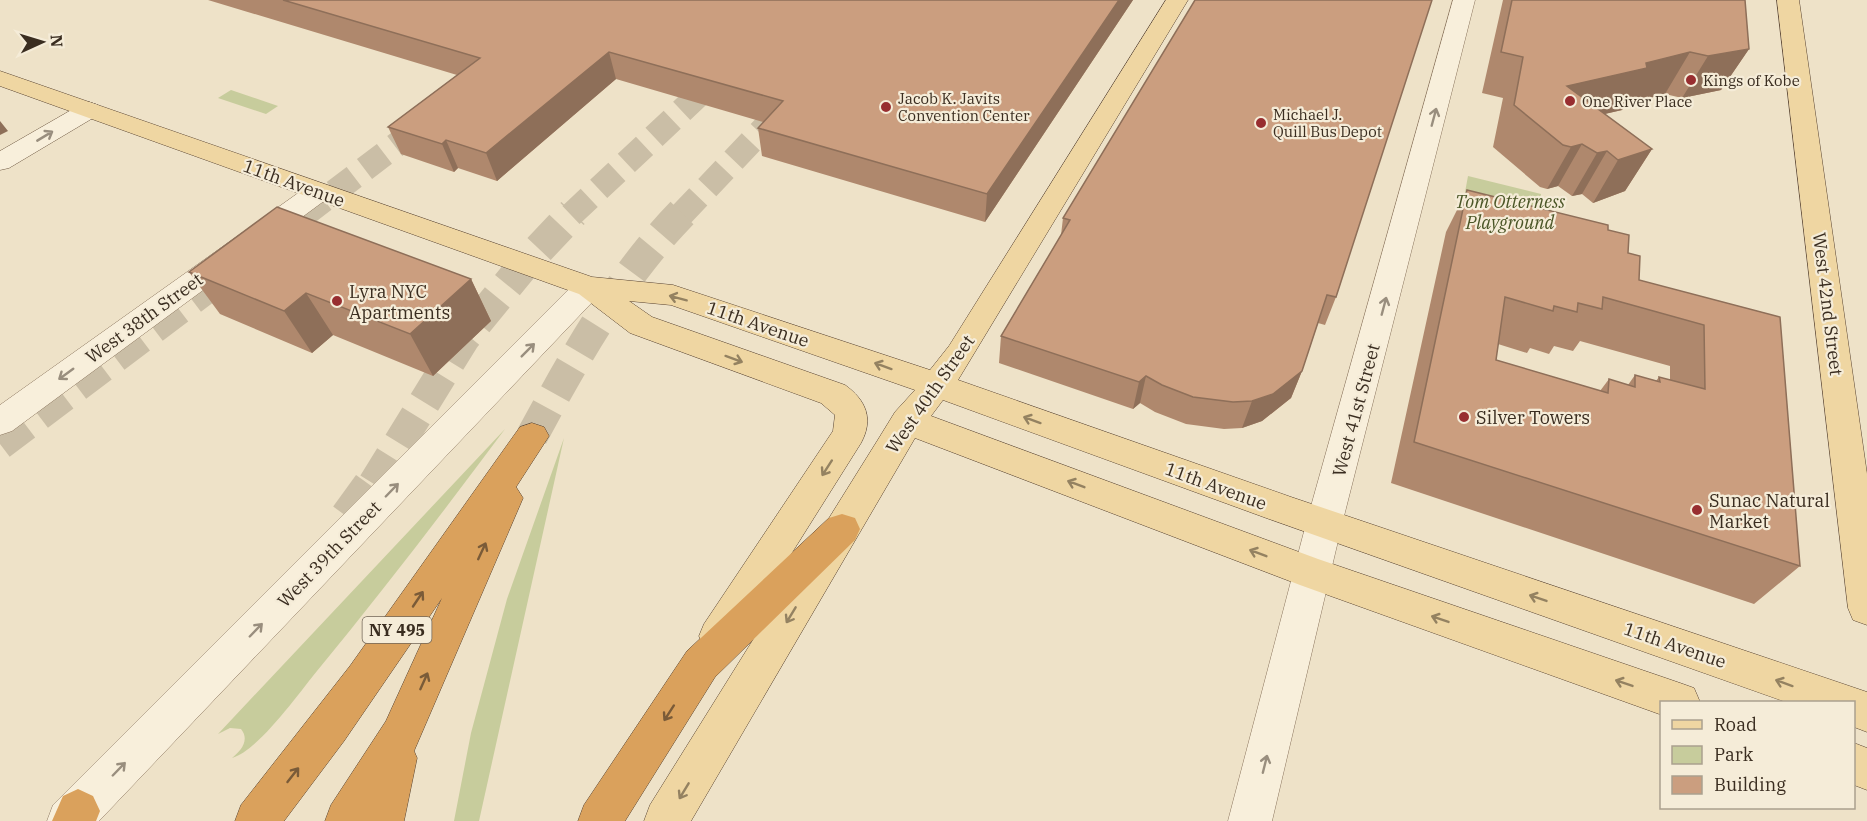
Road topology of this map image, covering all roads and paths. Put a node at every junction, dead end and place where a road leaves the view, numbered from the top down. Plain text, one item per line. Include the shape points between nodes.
1 (1177, 0) edge
2 (1464, 0) edge
3 (1788, 0) edge
4 (0, 78) edge
5 (89, 110) junction
6 (0, 162) edge
7 (318, 192) junction
8 (589, 287) junction
9 (938, 386) junction
10 (907, 421) junction
11 (0, 422) edge
12 (1324, 524) junction
13 (842, 529) junction
14 (1313, 574) junction
15 (1867, 608) edge
16 (701, 664) junction
17 (1677, 701) edge
18 (1836, 701) edge
19 (401, 735) junction
20 (74, 818) edge
21 (257, 821) edge
22 (347, 821) edge
23 (382, 821) edge
24 (600, 821) edge
25 (666, 821) edge
26 (1250, 821) edge

1 - 9 main road, West 40th Street
12 -> 2 street, West 41st Street
3 - 15 main road, West 42nd Street
4 - 5 main road, 11th Avenue
6 -> 5 street
5 - 7 main road, 11th Avenue
7 - 8 main road, 11th Avenue
7 -> 11 street, West 38th Street
9 -> 8 main road, 11th Avenue via 673,295
8 -> 16 main road, 11th Avenue via 641,326 833,394 850,408 853,416 849,434
20 -> 8 street, West 39th Street
9 - 10 main road, West 40th Street
12 -> 9 main road, 11th Avenue
10 - 13 main road, West 40th Street
14 -> 10 main road
12 - 14 street, West 41st Street
18 -> 12 main road, 11th Avenue
13 - 16 highway
13 -> 25 main road, West 40th Street
17 -> 14 main road
26 -> 14 street, West 41st Street
16 -> 24 highway
19 - 21 highway, NY 495 via 532,436 366,676
19 - 22 highway
19 - 23 highway

